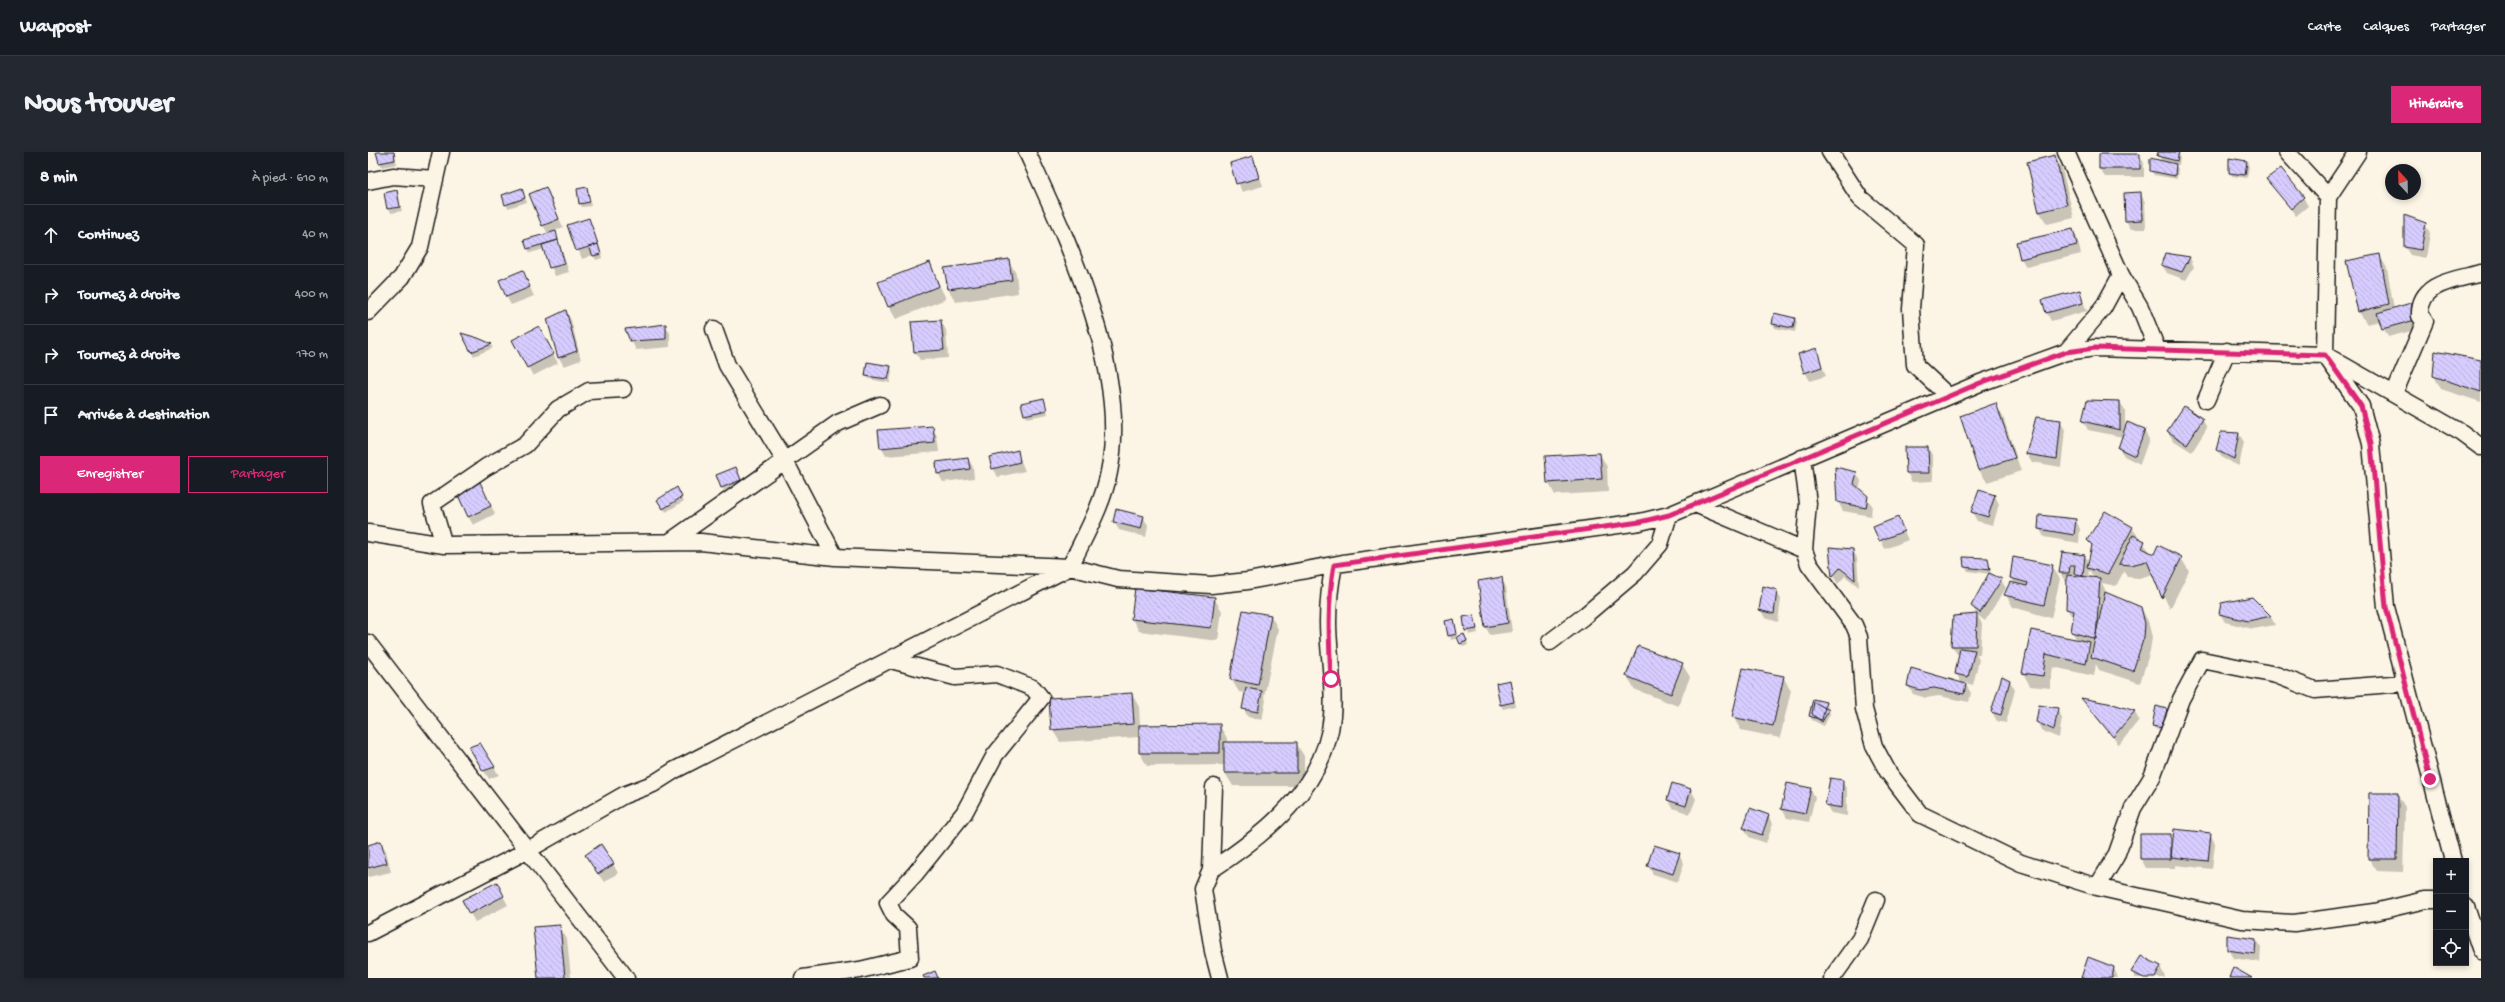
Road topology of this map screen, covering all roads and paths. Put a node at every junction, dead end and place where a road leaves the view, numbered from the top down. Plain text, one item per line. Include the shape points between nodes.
1 (441, 152) edge
2 (1027, 152) edge
3 (1830, 152) edge
4 (2066, 152) edge
5 (2287, 152) edge
6 (2358, 152) edge
7 (436, 179) junction
8 (368, 181) edge
9 (2328, 197) junction
10 (2481, 273) edge
11 (2121, 275) junction
12 (368, 312) edge
13 (714, 329) dead end
14 (2157, 349) junction
15 (2227, 351) junction
16 (2066, 352) junction
17 (2325, 355) junction
18 (623, 389) dead end
19 (2394, 394) junction
20 (1948, 396) junction
21 (2206, 400) dead end
22 (880, 405) dead end
23 (2481, 447) edge
24 (1802, 458) junction
25 (785, 460) junction
26 (1695, 504) junction
27 (1669, 515) junction
28 (368, 533) edge
29 (671, 541) junction
30 (444, 545) junction
31 (1804, 550) junction
32 (835, 557) junction
33 (1334, 565) junction
34 (1070, 567) junction
35 (1550, 642) dead end
36 (368, 643) edge
37 (891, 660) junction
38 (2405, 684) junction
39 (1214, 787) dead end
40 (526, 851) junction
41 (2452, 858) edge
42 (1211, 870) junction
43 (2097, 887) junction
44 (1876, 900) dead end
45 (2433, 900) edge
46 (2469, 917) edge
47 (368, 933) edge
48 (2481, 951) edge
49 (626, 978) edge
50 (803, 978) edge
51 (1220, 978) edge
52 (1832, 978) edge

1 - 7 street
2 - 34 street via 1066,240 1100,340 1114,412 1109,473
3 - 20 street via 1860,198 1916,245 1911,309 1915,365
4 - 11 street
5 - 9 street
6 - 9 street
7 - 8 street via 393,176
7 - 12 street via 420,247 402,277
9 - 17 street
10 - 19 street via 2443,283 2428,290 2420,306 2420,316 2425,321
11 - 14 street via 2140,307
11 - 16 street via 2103,308
13 - 25 street via 727,365
14 - 15 street
14 - 16 street via 2095,348
15 - 17 street
15 - 21 street
16 - 20 street
17 - 19 street
17 - 38 street via 2361,406 2371,444 2386,607
18 - 30 street via 589,391 558,409 525,445 486,467 432,504
19 - 23 street via 2462,433
20 - 24 street
22 - 25 street via 838,423
24 - 26 street
24 - 31 street via 1808,503
25 - 29 street
25 - 32 street
26 - 27 street
26 - 31 street
27 - 33 street via 1640,522
27 - 35 street via 1660,544 1634,573
28 - 30 street
29 - 30 street
29 - 32 street
31 - 43 street via 1820,581 1854,625 1859,637 1864,709 1874,746 1888,772 1920,814 2021,863
32 - 34 street
33 - 34 street via 1211,585 1118,578
33 - 42 street via 1328,594 1332,716 1314,774 1265,832
34 - 37 street
36 - 40 street
37 - 40 street via 675,770 653,784 624,795
37 - 50 street via 955,677 997,674 1033,688 1041,698 995,755 964,813 888,903 894,915 908,928 910,958 860,970
38 - 41 street
38 - 43 street via 2315,690 2276,676 2202,660 2181,699 2152,777 2133,808 2116,856
39 - 42 street
40 - 47 street
40 - 49 street
42 - 51 street via 1203,889
43 - 45 street via 2242,920 2294,923 2375,912
44 - 52 street via 1860,940
46 - 48 street

